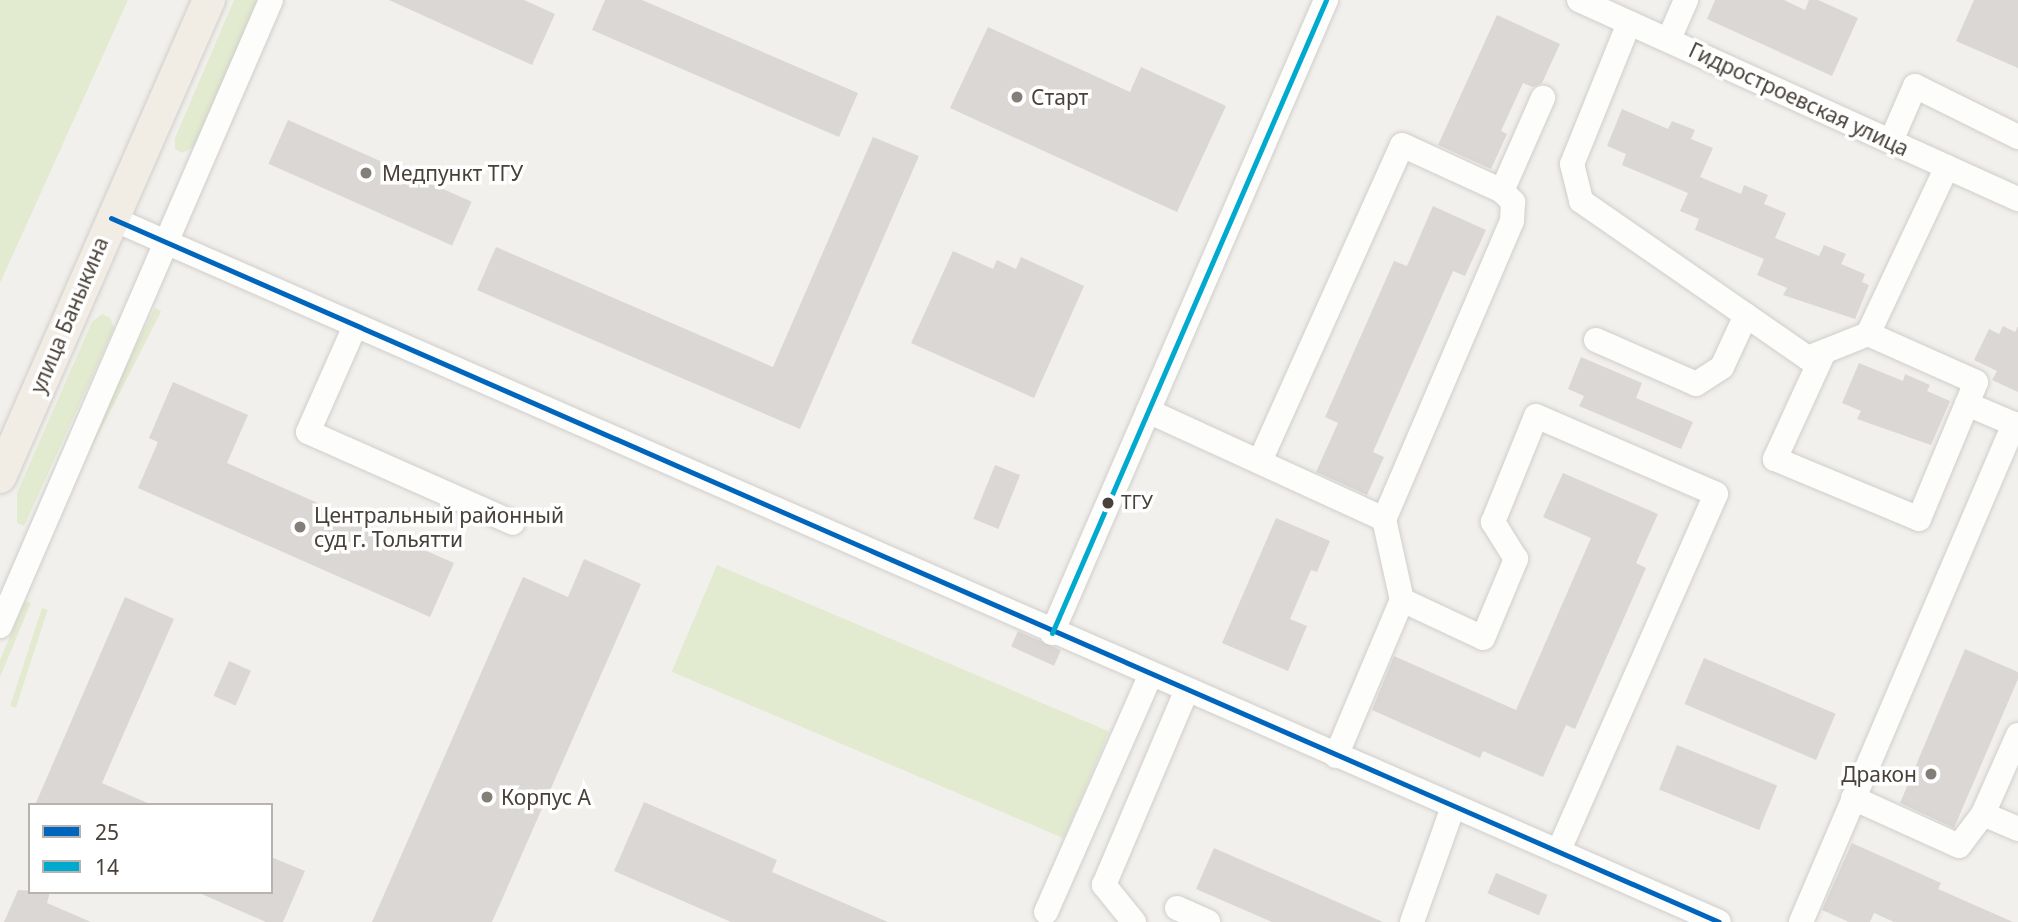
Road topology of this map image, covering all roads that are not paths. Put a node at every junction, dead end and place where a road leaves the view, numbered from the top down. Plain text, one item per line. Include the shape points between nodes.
1 (209, 0) edge
2 (271, 0) edge
3 (1326, 0) edge
4 (1579, 0) edge
5 (1686, 0) edge
6 (1629, 23) junction
7 (1669, 39) junction
8 (1543, 98) dead end
9 (2018, 137) edge
10 (1891, 141) junction
11 (1947, 167) junction
12 (1502, 191) junction
13 (2018, 199) edge
14 (111, 218) junction
15 (168, 244) junction
16 (1746, 315) junction
17 (355, 326) junction
18 (1868, 334) junction
19 (1596, 340) dead end
20 (1824, 352) junction
21 (1967, 404) junction
22 (1148, 411) junction
23 (2016, 425) edge
24 (1260, 461) junction
25 (0, 477) edge
26 (1384, 519) junction
27 (513, 523) dead end
28 (1402, 600) junction
29 (0, 626) edge
30 (1052, 633) junction
31 (1150, 676) junction
32 (1186, 692) junction
33 (2018, 735) edge
34 (1336, 756) junction
35 (1853, 798) junction
36 (1453, 807) junction
37 (1983, 814) junction
38 (2018, 830) edge
39 (1558, 852) junction
40 (1177, 908) dead end
41 (1046, 912) dead end
42 (1684, 915) edge
43 (1134, 922) edge
44 (1208, 922) edge
45 (1412, 922) edge
46 (1719, 922) edge
47 (1801, 922) edge

1 - 14 main road, улица Баныкина
2 - 15 street
3 - 22 street
4 - 6 street, Гидростроевская улица
5 - 7 street
6 - 7 street, Гидростроевская улица
6 - 16 street via 1572,164 1581,201
7 - 10 street, Гидростроевская улица
8 - 12 street
9 - 10 street via 1915,86
10 - 11 street, Гидростроевская улица
11 - 13 street, Гидростроевская улица
11 - 18 street
12 - 24 street via 1402,145
12 - 26 street via 1513,202 1512,221
14 - 15 street
14 - 25 main road, улица Баныкина
15 - 17 street
15 - 29 street
16 - 19 street via 1722,368 1696,384
16 - 20 street via 1808,358
17 - 27 street via 308,432
17 - 30 street
18 - 20 street
18 - 21 street via 1976,382
20 - 21 street via 1775,459 1919,519
21 - 23 street
22 - 24 street
22 - 30 street
23 - 35 street
24 - 26 street
26 - 28 street
28 - 34 street
28 - 39 street via 1483,638 1516,559 1493,522 1536,416 1716,494
30 - 31 street
31 - 32 street
31 - 41 street
32 - 34 street
32 - 43 street via 1104,885
33 - 37 street
34 - 36 street
35 - 37 street via 1959,846
35 - 47 street
36 - 39 street
36 - 45 street
37 - 38 street
39 - 42 street
40 - 44 street
42 - 46 street

